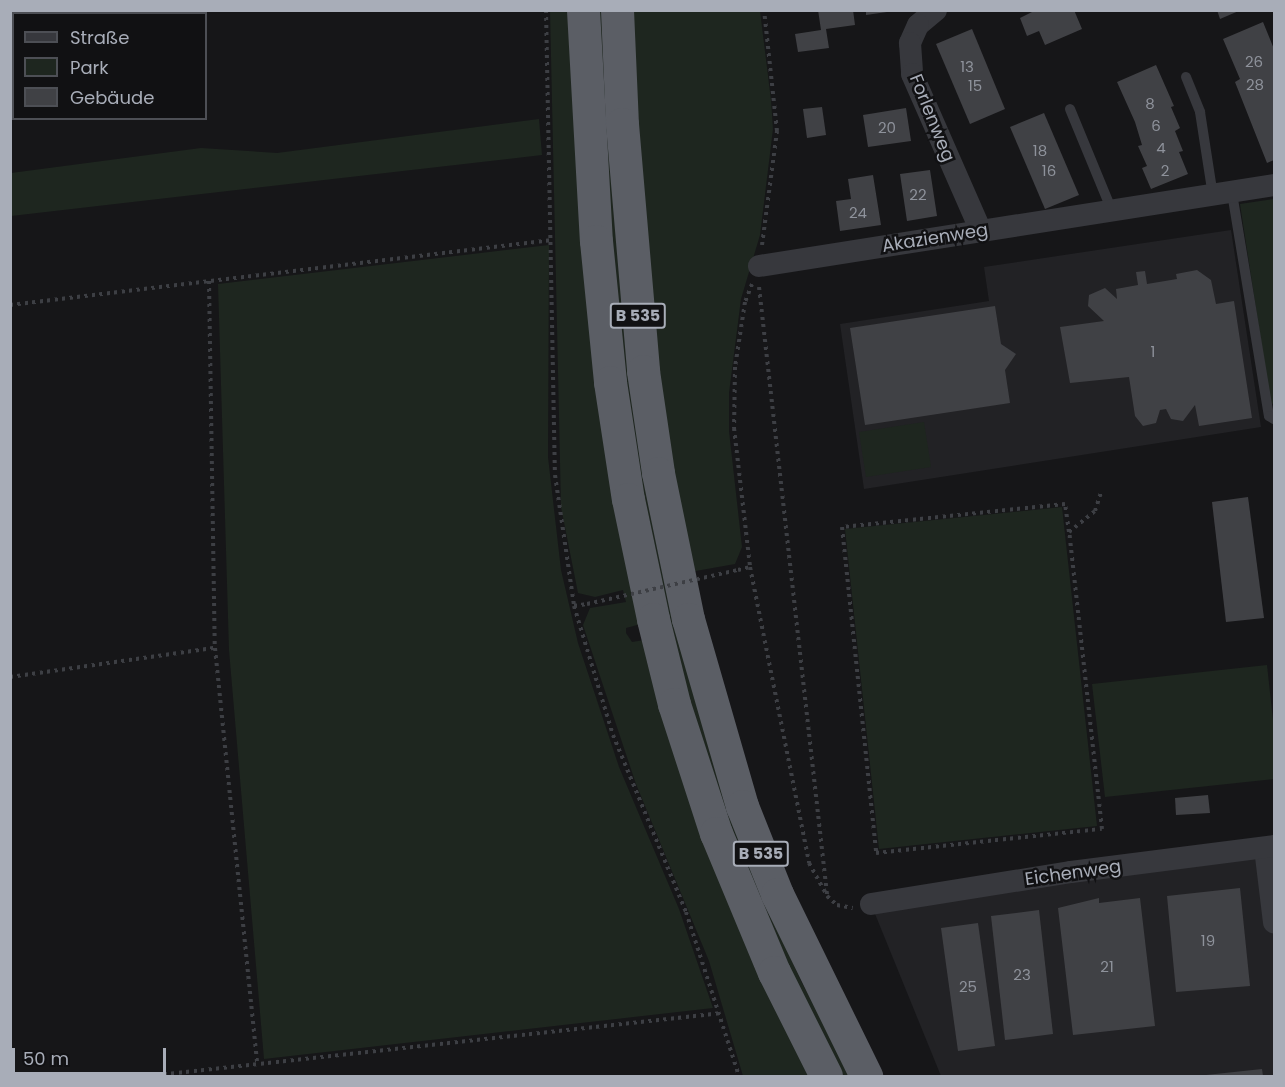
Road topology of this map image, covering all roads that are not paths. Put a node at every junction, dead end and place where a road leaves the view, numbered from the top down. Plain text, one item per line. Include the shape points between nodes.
1 (583, 10) edge
2 (618, 10) edge
3 (936, 10) edge
4 (1186, 77) dead end
5 (1070, 109) dead end
6 (1275, 185) edge
7 (1222, 194) junction
8 (1112, 212) junction
9 (981, 231) junction
10 (758, 274) road end
11 (1275, 419) edge
12 (1270, 847) edge
13 (871, 904) road end
14 (1275, 922) edge
15 (826, 1077) edge
16 (866, 1077) edge

1 - 15 highway, B 535 via 596,241 610,382 628,499 653,619 674,704 716,833 774,972
2 - 16 highway, B 535 via 622,124 643,371 662,494 688,619 736,785 773,883 809,966
3 - 9 street, Forlenweg via 918,25 910,43 912,74
4 - 7 lane via 1200,112
5 - 8 lane
6 - 7 street, Akazienweg
7 - 8 street, Akazienweg
7 - 11 lane via 1269,416
8 - 9 street, Akazienweg
9 - 10 street, Akazienweg
12 - 13 street, Eichenweg via 1071,872
12 - 14 street

